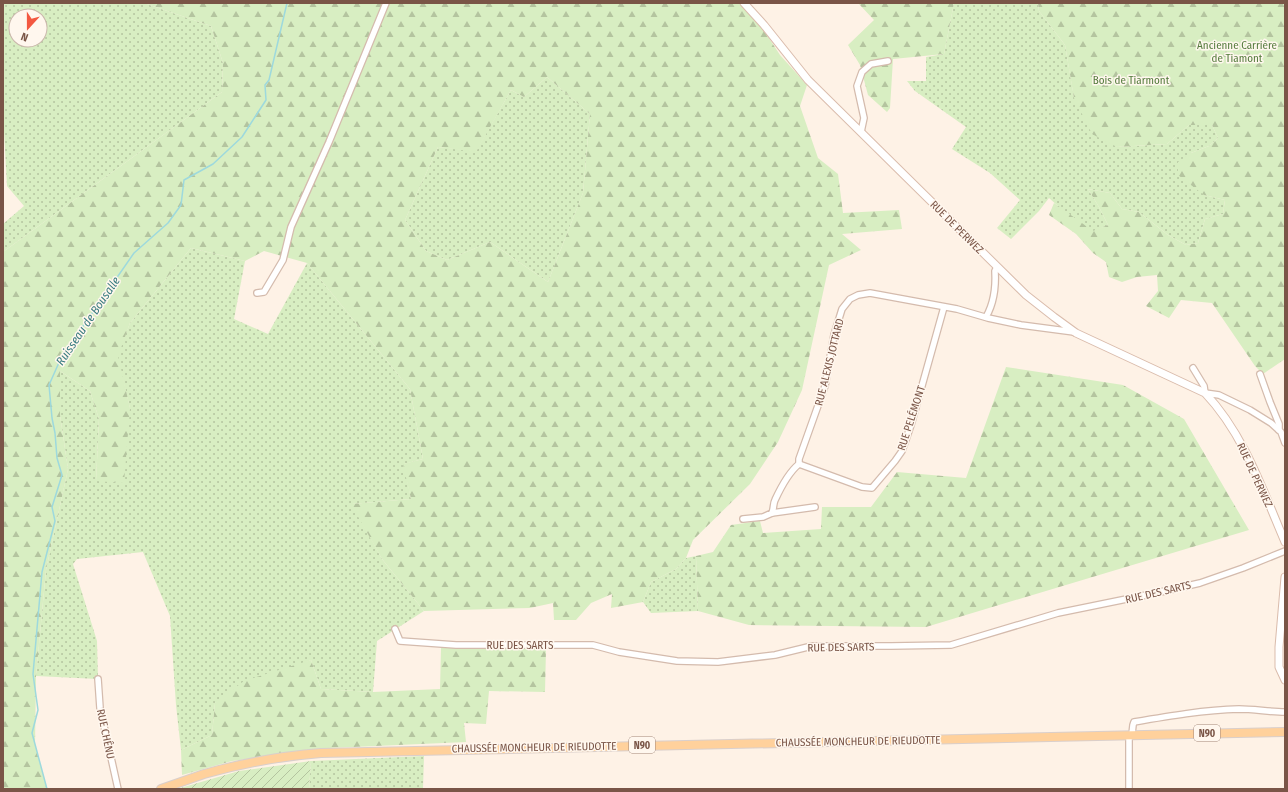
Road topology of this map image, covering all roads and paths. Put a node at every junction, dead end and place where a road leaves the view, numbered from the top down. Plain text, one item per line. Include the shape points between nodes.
1 (386, 3) edge
2 (744, 3) edge
3 (749, 6) edge
4 (888, 62) dead end
5 (861, 132) junction
6 (998, 267) junction
7 (257, 292) dead end
8 (944, 307) junction
9 (986, 317) junction
10 (1076, 333) junction
11 (1193, 368) dead end
12 (1260, 374) dead end
13 (1205, 393) junction
14 (1279, 430) junction
15 (1285, 443) edge
16 (799, 464) junction
17 (815, 507) dead end
18 (772, 513) junction
19 (743, 519) dead end
20 (1285, 542) edge
21 (1285, 551) edge
22 (1285, 578) edge
23 (395, 629) dead end
24 (98, 679) dead end
25 (1285, 680) edge
26 (1285, 712) edge
27 (1285, 732) edge
28 (1130, 734) junction
29 (118, 789) edge
30 (161, 789) edge
31 (1129, 789) edge

1 - 7 street via 291,227 283,260 264,292
2 - 3 street, RUE DE PERWEZ
3 - 5 street, RUE DE PERWEZ via 808,80
4 - 5 street via 871,64 862,72 857,86 864,118
5 - 6 street, RUE DE PERWEZ
6 - 9 street via 994,299
6 - 10 street, RUE DE PERWEZ via 1026,294
8 - 9 street
8 - 16 street, RUE ALEXIS JOTTARD via 870,294 858,294 850,299 842,309 834,335 825,386
8 - 16 street, RUE PELÉMONT via 902,451 883,477 872,488 862,487
9 - 10 street
10 - 13 street, RUE DE PERWEZ
11 - 13 street, RUE DE PERWEZ via 1204,386
12 - 14 street
13 - 14 street via 1219,395 1244,407
13 - 20 street, RUE DE PERWEZ via 1244,448
14 - 15 street
16 - 18 street, RUE ALEXIS JOTTARD via 787,477
17 - 18 street
18 - 19 street via 763,517
21 - 23 street, RUE DES SARTS via 1200,583 1058,613 951,645 812,646 775,655 718,662 677,661 593,646 400,642
22 - 25 street via 1278,647 1280,667
24 - 29 street, RUE CHÊNU via 100,708
26 - 28 street via 1241,709 1165,717 1134,722
27 - 28 main road, N90
28 - 30 main road, CHAUSSÉE MONCHEUR DE RIEUDOTTE / N90 via 321,753 254,762 205,774
28 - 31 street

